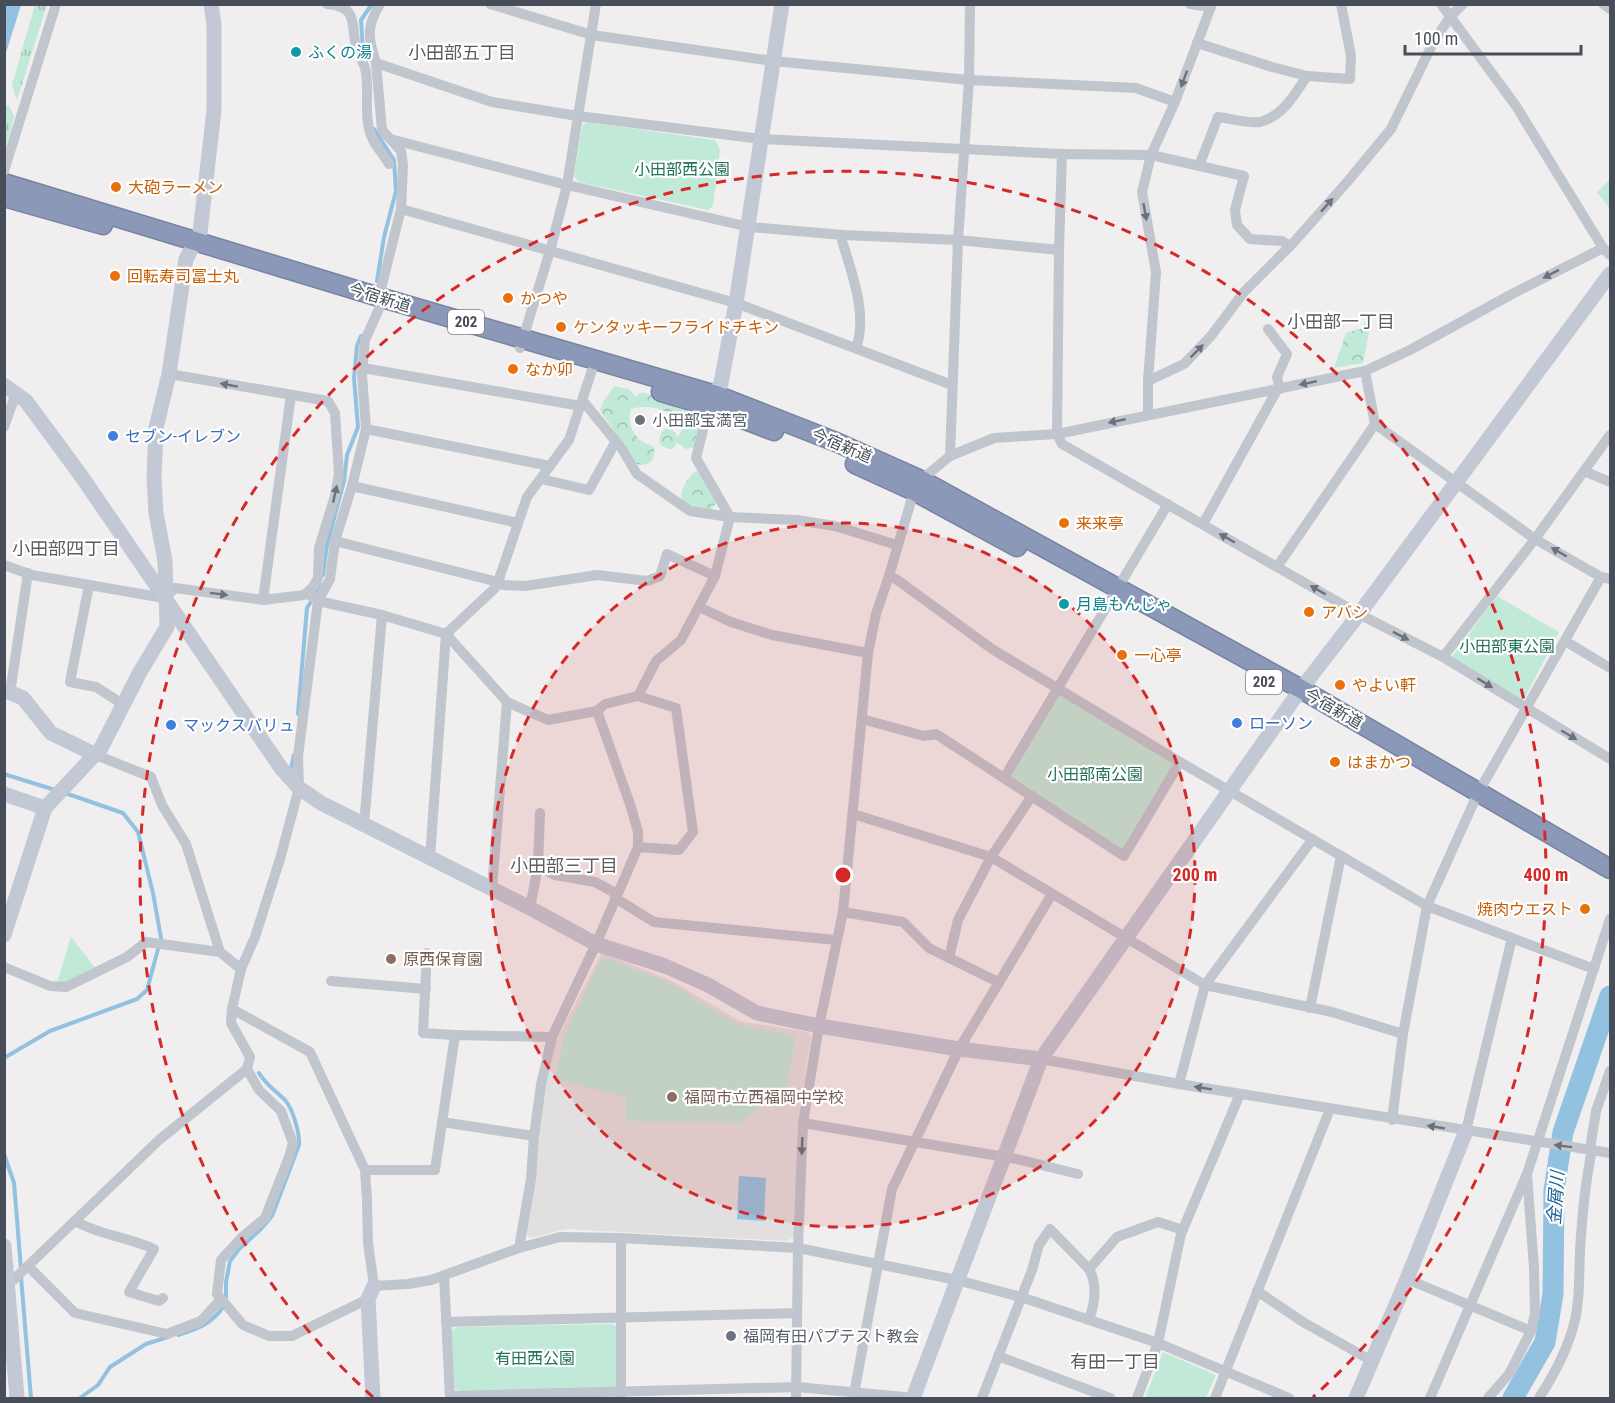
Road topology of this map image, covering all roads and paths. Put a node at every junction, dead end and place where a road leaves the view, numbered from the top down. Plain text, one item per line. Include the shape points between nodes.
1 (56, 4) edge
2 (211, 4) edge
3 (327, 4) edge
4 (380, 4) edge
5 (490, 4) edge
6 (596, 4) edge
7 (782, 4) edge
8 (970, 4) edge
9 (1190, 4) edge
10 (1341, 4) edge
11 (1441, 4) edge
12 (1463, 4) edge
13 (1603, 4) edge
14 (1211, 6) edge
15 (1611, 9) edge
16 (1450, 17) junction
17 (592, 35) junction
18 (1197, 43) junction
19 (773, 61) junction
20 (376, 63) junction
21 (1307, 76) junction
22 (969, 80) junction
23 (1175, 102) junction
24 (579, 116) junction
25 (390, 139) junction
26 (761, 139) junction
27 (964, 150) junction
28 (1062, 154) junction
29 (1151, 155) junction
30 (389, 165) dead end
31 (1199, 166) junction
32 (4, 171) edge
33 (4, 183) edge
34 (567, 185) junction
35 (4, 197) edge
36 (401, 209) junction
37 (748, 227) junction
38 (843, 235) junction
39 (958, 240) junction
40 (193, 245) junction
41 (1290, 246) junction
42 (1059, 250) junction
43 (550, 251) junction
44 (1607, 252) edge
45 (1611, 274) edge
46 (379, 303) junction
47 (736, 303) junction
48 (1268, 329) dead end
49 (521, 343) junction
50 (856, 348) junction
51 (363, 368) junction
52 (592, 370) junction
53 (1365, 371) junction
54 (169, 374) junction
55 (1148, 381) junction
56 (952, 385) junction
57 (10, 389) edge
58 (1279, 389) junction
59 (291, 395) junction
60 (712, 400) junction
61 (582, 404) junction
62 (1148, 414) junction
63 (1375, 424) junction
64 (4, 427) edge
65 (366, 429) junction
66 (1057, 434) junction
67 (1611, 435) edge
68 (616, 441) junction
69 (950, 456) junction
70 (550, 466) junction
71 (1584, 471) junction
72 (541, 479) junction
73 (1457, 481) junction
74 (1611, 482) edge
75 (918, 485) junction
76 (352, 486) junction
77 (1168, 504) junction
78 (730, 518) junction
79 (518, 523) junction
80 (1203, 524) junction
81 (1535, 539) junction
82 (334, 541) junction
83 (897, 545) junction
84 (4, 565) edge
85 (1277, 567) junction
86 (28, 573) junction
87 (715, 576) junction
88 (889, 576) junction
89 (318, 578) junction
90 (1606, 578) edge
91 (330, 579) junction
92 (498, 582) junction
93 (89, 585) junction
94 (307, 593) junction
95 (1115, 593) junction
96 (164, 598) junction
97 (263, 600) junction
98 (318, 601) junction
99 (699, 606) junction
100 (1359, 614) junction
101 (382, 615) junction
102 (446, 634) junction
103 (1565, 641) junction
104 (868, 653) junction
105 (1443, 657) junction
106 (1611, 668) edge
107 (1058, 688) junction
108 (7, 692) edge
109 (1298, 694) junction
110 (638, 696) junction
111 (507, 702) junction
112 (124, 705) junction
113 (1527, 710) junction
114 (597, 711) junction
115 (862, 719) junction
116 (96, 755) junction
117 (1611, 759) edge
118 (1180, 762) junction
119 (1004, 778) junction
120 (299, 788) junction
121 (1229, 791) junction
122 (4, 794) edge
123 (1032, 796) junction
124 (1476, 798) junction
125 (45, 807) junction
126 (540, 813) dead end
127 (853, 814) junction
128 (364, 825) junction
129 (1312, 840) junction
130 (638, 847) junction
131 (1341, 856) junction
132 (991, 857) junction
133 (430, 858) junction
134 (538, 866) junction
135 (1611, 869) edge
136 (1611, 879) edge
137 (492, 888) junction
138 (1052, 894) junction
139 (616, 896) junction
140 (1427, 906) junction
141 (530, 908) junction
142 (843, 912) junction
143 (1611, 919) edge
144 (4, 935) edge
145 (1127, 937) junction
146 (1512, 938) junction
147 (836, 940) junction
148 (596, 944) junction
149 (220, 952) junction
150 (427, 953) dead end
151 (949, 958) junction
152 (4, 967) edge
153 (242, 969) junction
154 (1594, 969) junction
155 (331, 981) dead end
156 (998, 982) junction
157 (1205, 985) junction
158 (426, 988) junction
159 (1310, 1008) junction
160 (232, 1009) junction
161 (819, 1026) junction
162 (1403, 1034) junction
163 (455, 1035) junction
164 (552, 1037) junction
165 (958, 1049) junction
166 (1041, 1059) junction
167 (248, 1069) junction
168 (1611, 1071) edge
169 (1179, 1084) junction
170 (1240, 1094) junction
171 (1330, 1109) junction
172 (1392, 1120) junction
173 (442, 1122) junction
174 (803, 1123) junction
175 (1466, 1131) junction
176 (534, 1136) junction
177 (916, 1141) junction
178 (1536, 1143) junction
179 (1591, 1150) junction
180 (1611, 1153) edge
181 (1004, 1157) junction
182 (364, 1170) junction
183 (1078, 1174) dead end
184 (1527, 1174) junction
185 (75, 1221) junction
186 (1183, 1230) junction
187 (621, 1238) junction
188 (4, 1246) edge
189 (519, 1248) junction
190 (798, 1248) junction
191 (877, 1264) junction
192 (27, 1267) junction
193 (1089, 1269) junction
194 (444, 1275) junction
195 (1407, 1279) junction
196 (957, 1280) junction
197 (13, 1281) junction
198 (1257, 1292) junction
199 (371, 1293) junction
200 (1021, 1297) junction
201 (163, 1298) dead end
202 (224, 1303) junction
203 (1471, 1305) junction
204 (797, 1313) junction
205 (621, 1319) junction
206 (1089, 1320) junction
207 (446, 1322) junction
208 (1531, 1331) junction
209 (1158, 1343) junction
210 (998, 1356) junction
211 (1372, 1361) junction
212 (1226, 1373) junction
213 (797, 1393) edge
214 (854, 1394) junction
215 (621, 1396) edge
216 (450, 1397) edge
217 (16, 1398) edge
218 (373, 1398) edge
219 (914, 1398) edge
220 (982, 1398) edge
221 (1110, 1398) edge
222 (1137, 1398) edge
223 (1215, 1398) edge
224 (1289, 1398) edge
225 (1356, 1398) edge
226 (1430, 1398) edge
227 (1488, 1398) edge
228 (1539, 1398) edge

1 - 32 street
2 - 40 street via 214,110 200,233
3 - 30 street via 348,11 354,24 356,48 365,69 368,128
4 - 20 street via 371,19 369,41
5 - 17 street
6 - 17 street
7 - 19 street
8 - 22 street
9 - 14 street
10 - 21 street via 1351,56 1350,79
11 - 16 street
12 - 16 street
13 - 15 street
14 - 18 street
41 -> 16 street via 1391,129
16 - 44 street via 1516,106
17 - 19 street
17 - 24 street
18 - 21 street
18 -> 23 street
19 - 22 street
19 - 26 street
20 - 24 street via 492,102
20 - 25 street via 382,130
21 - 31 street via 1281,111 1259,122 1218,117
22 - 23 street via 1136,88
22 - 27 street
23 - 29 street
24 - 26 street
24 - 34 street
25 - 34 street
25 - 36 street via 401,151
26 - 27 street
26 - 37 street
27 - 28 street
27 - 39 street
28 - 29 street
28 - 42 street
29 - 31 street
29 -> 55 street via 1142,192 1156,272
31 - 41 street via 1244,176 1235,210 1237,225 1250,239 1281,241
33 - 40 highway, 今宿新道 / 202
34 - 37 street
34 - 43 street
35 - 40 highway, 今宿新道 / 202
36 - 43 street
36 - 46 street
37 - 38 street
37 - 47 street
38 - 39 street
38 - 50 street via 861,314 861,335
39 - 42 street
39 - 56 street
40 - 46 highway, 今宿新道 / 202
40 - 54 street via 186,259
55 -> 41 street via 1184,364 1244,292
42 - 66 street
43 - 47 street
43 - 49 street
44 -> 53 street via 1514,293
45 - 73 street
46 - 49 highway, 今宿新道 / 202
46 - 51 street via 365,340
47 - 50 street
47 - 60 street via 721,383
48 - 58 street via 1287,354 1277,377
49 - 52 highway, 今宿新道 / 202
49 - 60 highway, 今宿新道 / 202
50 - 56 street
51 - 61 street
51 - 65 street
52 - 60 highway, 今宿新道 / 202
52 - 61 street
53 -> 58 street
53 - 63 street
59 -> 54 street
54 - 96 street via 156,428 154,478 165,561
55 - 62 street
56 - 69 street
57 - 64 street
57 - 96 street via 26,401
58 - 62 street
58 - 80 street
89 -> 59 street via 319,548 339,474 335,413 328,401
59 - 97 street
60 - 75 highway, 今宿新道 / 202 via 831,453
60 - 78 street via 696,458
61 - 68 street
61 - 70 street via 569,440
62 -> 66 street
63 - 73 street
63 - 85 street
65 - 70 street
65 - 76 street
66 - 69 street via 994,438
66 - 77 street via 1062,444
67 - 71 street
68 - 72 street via 589,490
68 - 78 street via 638,474 690,511
69 - 75 street
70 - 72 street
71 - 74 street
71 - 81 street
72 - 79 street via 527,497
73 - 81 street
73 - 100 street
75 - 83 street
75 - 95 highway, 今宿新道 / 202
76 - 79 street
76 - 82 street
77 - 80 street
77 - 95 street
78 - 83 street via 797,520 836,526
78 - 87 street
79 - 92 street
85 -> 80 street
90 -> 81 street
81 - 105 street
82 - 91 street
82 - 92 street
83 - 88 street
84 - 86 street
100 -> 85 street
86 - 93 street
86 - 108 street
87 - 92 street via 667,554 660,576 647,580 597,575 525,586
87 - 99 street
88 - 104 street
88 - 107 street via 992,649
89 - 91 street
89 - 94 street
90 - 103 street
91 - 98 street
92 - 102 street
93 - 96 street
93 - 112 street via 70,682 96,687
94 - 97 street
94 - 98 street
95 - 107 street
95 - 109 highway, 今宿新道 / 202
96 -> 97 street via 175,588
96 - 112 street via 167,627
96 - 120 street via 281,768
98 - 101 street
98 - 120 street via 298,756
99 - 104 street via 730,622 772,635
99 - 110 street via 681,640 656,661
100 -> 105 street
100 - 109 street
101 - 102 street
101 - 128 street
102 - 111 street
102 - 133 street
103 - 106 street
103 - 113 street
104 - 115 street
105 -> 113 street
107 - 118 street
107 - 119 street
108 - 116 street via 23,698 51,733
109 - 121 street
109 - 124 highway, 今宿新道 / 202
110 - 114 street via 605,704
110 - 130 street via 676,708 693,832 679,850
111 - 114 street via 548,720
111 - 137 street
112 - 116 street
113 -> 117 street
113 - 124 street
114 - 130 street via 631,807
115 - 119 street via 924,736 936,734
115 - 127 street
116 - 125 street
116 - 149 street via 151,777 162,805 186,844
118 - 121 street
118 - 123 street via 1124,856
119 - 123 street
120 - 128 street
120 - 153 street via 280,859
121 - 129 street
121 - 145 street
122 - 125 street
123 - 132 street
124 - 135 highway, 今宿新道 / 202
124 - 136 highway, 今宿新道 / 202
124 - 140 street
125 - 144 street
126 - 134 street
127 - 132 street
127 - 142 street
128 - 133 street
129 - 131 street
129 - 157 street
130 - 139 street
131 - 140 street
131 - 159 street
132 - 138 street
132 - 151 street via 958,920
133 - 137 street
134 - 139 street via 555,875 595,882
134 - 141 street
137 - 141 street
138 - 145 street
138 - 156 street
139 - 147 street via 654,922
139 - 148 street
140 - 146 street
140 - 162 street
141 - 148 street
142 - 147 street
142 - 151 street via 903,922 929,948
143 - 154 street
145 - 157 street
145 - 166 street
146 - 154 street
146 - 175 street
147 - 161 street
148 - 161 street via 664,966 757,1013
148 - 164 street
149 - 152 street via 146,942 127,957 66,987 50,986
149 - 153 street
150 - 158 street
151 - 156 street
153 - 160 street
154 - 178 street
155 - 158 street
156 - 165 street
157 - 159 street
157 - 169 street
158 - 163 street via 423,1033
159 - 162 street
160 - 167 street via 231,1023 250,1057
160 - 182 street via 310,1052
161 - 165 street
161 - 174 street
162 - 172 street
163 - 164 street
163 - 173 street
164 - 176 street
165 - 166 street
165 - 177 street
166 - 169 street
166 - 181 street
167 - 185 street via 159,1140
167 - 202 street via 259,1090 281,1111 293,1143 265,1218 221,1260 217,1294
168 - 179 street via 1596,1111
170 -> 169 street
170 - 171 street
170 - 186 street
171 - 172 street
171 - 198 street
175 -> 172 street
173 - 176 street
173 - 182 street via 435,1170
174 - 177 street
174 -> 190 street
175 - 178 street
175 - 195 street
176 - 189 street
177 - 181 street
177 - 191 street via 892,1189
179 -> 178 street
178 - 184 street
179 - 180 street
179 - 228 street via 1575,1322 1560,1364
181 - 183 street
181 - 196 street
182 - 199 street
184 - 203 street
184 - 208 street via 1534,1268 1535,1314
185 - 192 street
185 - 201 street via 154,1249 129,1292 159,1301
186 - 193 street via 1158,1222 1117,1237
186 - 209 street
187 - 189 street via 560,1238
187 - 190 street
187 - 205 street
188 - 197 street
189 - 194 street
190 - 191 street
190 - 204 street
191 - 196 street
191 - 214 street
192 - 197 street
192 - 202 street via 75,1313 167,1334 201,1321
193 - 200 street via 1050,1229 1039,1245
193 - 206 street via 1096,1286
194 - 199 street
194 - 207 street
195 - 203 street
195 - 211 street
196 - 200 street
196 - 219 street
197 - 217 street
198 - 211 street
198 - 212 street
199 - 202 street via 292,1336 269,1335 243,1325
199 - 218 street
200 - 206 street
200 - 210 street
203 - 208 street
203 - 226 street
204 - 205 street
204 - 213 street
205 - 207 street
205 - 215 street
206 - 209 street
207 - 216 street
208 - 227 street via 1509,1374
209 - 212 street
209 - 222 street
210 - 220 street
210 - 221 street
211 - 225 street
212 - 223 street
212 - 224 street
213 - 214 street
213 - 215 street
214 - 219 street
215 - 216 street

